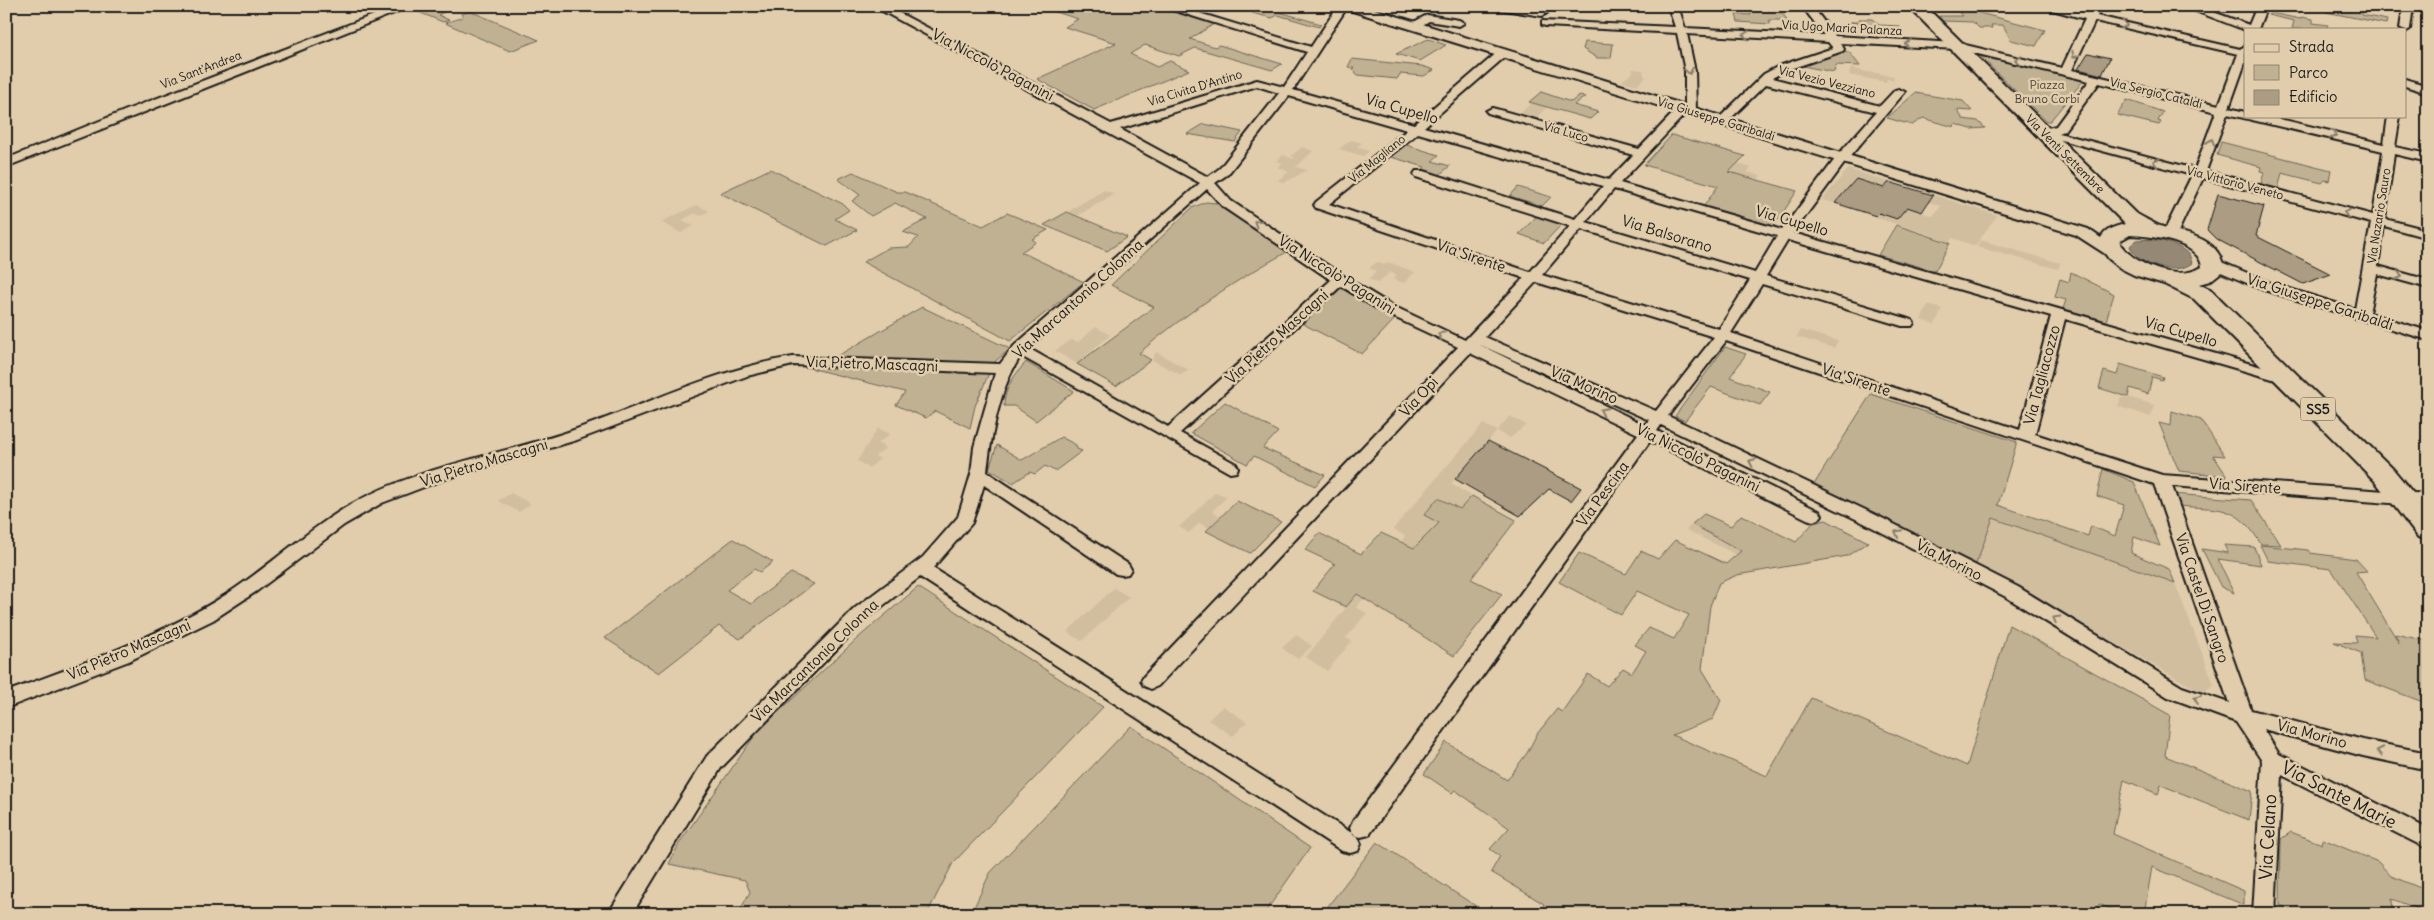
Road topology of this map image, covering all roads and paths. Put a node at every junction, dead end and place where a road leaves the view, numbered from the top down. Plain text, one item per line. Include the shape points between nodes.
1 (407, 6) edge
2 (878, 6) edge
3 (1165, 6) edge
4 (1343, 6) edge
5 (1350, 6) edge
6 (1498, 6) edge
7 (1673, 6) edge
8 (1807, 6) edge
9 (2043, 6) edge
10 (2096, 6) edge
11 (2187, 6) edge
12 (2262, 6) edge
13 (2408, 6) edge
14 (1920, 8) edge
15 (2091, 18) junction
16 (1459, 23) dead end
17 (1414, 26) junction
18 (2249, 28) edge
19 (2252, 28) edge
20 (2405, 28) edge
21 (1682, 30) junction
22 (1832, 40) junction
23 (1957, 46) junction
24 (1314, 51) junction
25 (2244, 52) edge
26 (1503, 53) junction
27 (2244, 55) edge
28 (2066, 71) junction
29 (2097, 78) junction
30 (1765, 80) junction
31 (2406, 82) edge
32 (2428, 90) edge
33 (1286, 92) junction
34 (1899, 92) dead end
35 (2222, 109) junction
36 (1686, 110) junction
37 (1883, 110) junction
38 (1492, 111) dead end
39 (2244, 115) edge
40 (2259, 118) edge
41 (2394, 118) edge
42 (1722, 121) junction
43 (1111, 128) junction
44 (1414, 129) junction
45 (2043, 132) junction
46 (2389, 149) junction
47 (1640, 153) junction
48 (1842, 158) junction
49 (2428, 158) edge
50 (6, 163) edge
51 (1420, 174) dead end
52 (2199, 174) junction
53 (1208, 182) junction
54 (1611, 185) junction
55 (1320, 205) joint
56 (2377, 221) junction
57 (1578, 224) junction
58 (2135, 232) junction
59 (2428, 234) edge
60 (1784, 236) junction
61 (2371, 268) junction
62 (1534, 277) junction
63 (1757, 277) junction
64 (2205, 279) junction
65 (1340, 280) junction
66 (2428, 284) edge
67 (2059, 314) junction
68 (2361, 315) junction
69 (1907, 323) dead end
70 (1723, 335) junction
71 (2428, 336) edge
72 (1470, 342) junction
73 (1019, 349) junction
74 (1004, 369) junction
75 (2288, 380) junction
76 (1659, 418) junction
77 (1647, 433) junction
78 (1169, 434) junction
79 (2026, 437) junction
80 (1230, 468) dead end
81 (978, 474) junction
82 (2161, 480) junction
83 (2416, 499) edge
84 (1813, 515) dead end
85 (2428, 530) edge
86 (920, 568) junction
87 (1122, 569) dead end
88 (1151, 681) dead end
89 (6, 700) edge
90 (2243, 716) junction
91 (2272, 760) junction
92 (2428, 762) edge
93 (2428, 840) edge
94 (619, 914) edge
95 (2264, 914) edge

1 - 50 street, Via Sant'Andrea
2 - 43 street, Via Niccolò Paganini
3 - 24 street
4 - 24 street, Via Marcantonio Colonna
5 - 17 street, Via Giuseppe Garibaldi
6 - 21 street, Via Ugo Maria Palanza via 1544,18
7 - 21 street
8 - 22 street
9 - 15 street
10 - 15 street
11 - 18 street
12 - 19 street
13 - 20 street
14 - 23 main road, Via Venti Settembre / SS5
15 -> 25 street
15 -> 28 street
16 - 17 street via 1427,18
17 - 26 street, Via Giuseppe Garibaldi
22 -> 21 street, Via Ugo Maria Palanza
21 -> 36 street via 1693,92
23 -> 22 street, Via Ugo Maria Palanza
22 - 30 street via 1839,49 1783,68
28 -> 23 street
23 - 45 main road, Via Venti Settembre / SS5
24 - 33 street, Via Marcantonio Colonna
26 - 36 street, Via Giuseppe Garibaldi
26 - 44 street, Via Magliano
27 - 35 street
28 - 29 street, Via Sergio Cataldi
29 - 35 street, Via Sergio Cataldi
29 - 45 street via 2060,129
30 - 37 street, Via Vezio Vezziano
30 - 42 street
31 - 32 street
33 - 43 street, Via Civita D'Antino via 1257,83
33 - 44 street, Via Cupello
33 - 53 street, Via Marcantonio Colonna via 1224,171
34 - 37 street, Via Vezio Vezziano
35 - 39 street, Via Sergio Cataldi
52 -> 35 street
36 - 42 street, Via Giuseppe Garibaldi
36 - 47 street, Via Opi
37 - 48 street, Via Vezio Vezziano
38 - 47 street, Via Luco
40 -> 46 street
41 - 46 street, Via Nazario Sauro
42 - 48 street, Via Giuseppe Garibaldi
43 - 53 street, Via Niccolò Paganini
44 - 54 street, Via Cupello
44 - 55 street, Via Magliano
52 -> 45 street, Via Vittorio Veneto
45 - 58 main road, Via Venti Settembre / SS5
46 - 49 street
46 - 56 street, Via Nazario Sauro
47 - 54 street, Via Opi
48 - 58 street, Via Giuseppe Garibaldi via 2082,232
48 - 60 street, Via Pescina
51 - 57 street, Via Balsorano
56 -> 52 street, Via Vittorio Veneto
52 - 58 street
65 -> 53 street, Via Niccolò Paganini via 1227,204
53 - 73 street, Via Marcantonio Colonna
54 - 57 street, Via Opi
54 - 60 street, Via Cupello
55 - 62 street, Via Sirente
56 - 59 street, Via Vittorio Veneto
56 - 61 street, Via Nazario Sauro
57 - 62 street, Via Opi
57 - 63 street, Via Balsorano
58 - 64 main road, SS5 via 2200,248 2210,256
58 - 64 main road, SS5 via 2135,267 2168,278
60 - 63 street, Via Pescina
60 - 67 street, Via Cupello
61 -> 66 street
61 - 68 street, Via Nazario Sauro
62 - 70 street, Via Sirente
62 - 72 street, Via Opi
63 - 69 street, Via Balsorano
63 - 70 street, Via Pescina
64 - 68 street, Via Giuseppe Garibaldi via 2266,286
64 - 75 main road, SS5
72 -> 65 street, Via Niccolò Paganini via 1388,309
65 - 78 street, Via Pietro Mascagni
67 - 75 street, Via Cupello
67 - 79 street, Via Tagliacozzo
68 - 71 street, Via Giuseppe Garibaldi
70 - 76 street, Via Pescina
70 - 79 street, Via Sirente
72 - 76 street, Via Morino
77 -> 72 street, Via Niccolò Paganini via 1511,366
72 - 88 street, Via Opi
73 - 74 street, Via Marcantonio Colonna
73 - 78 street
74 - 81 street, Via Marcantonio Colonna via 982,447
74 - 89 street, Via Pietro Mascagni via 801,361 777,363 742,373 588,431 381,497 343,518 235,598 185,627 124,655
75 - 83 main road, SS5 via 2384,475
76 - 77 street, Via Pescina
90 -> 76 street, Via Morino via 2175,692 2012,592 1870,519
77 - 84 street, Via Niccolò Paganini
77 - 86 street, Via Pescina via 1355,836
78 - 80 street
79 - 82 street, Via Sirente
81 - 86 street, Via Marcantonio Colonna via 966,519
81 - 87 street
82 - 83 street, Via Sirente
82 - 90 street, Via Castel Di Sangro
83 - 85 main road, SS5
86 - 94 street, Via Marcantonio Colonna via 860,613 714,762
90 - 91 street, Via Sante Marie
92 -> 90 street, Via Morino
91 - 93 street, Via Sante Marie
91 - 95 street, Via Celano

